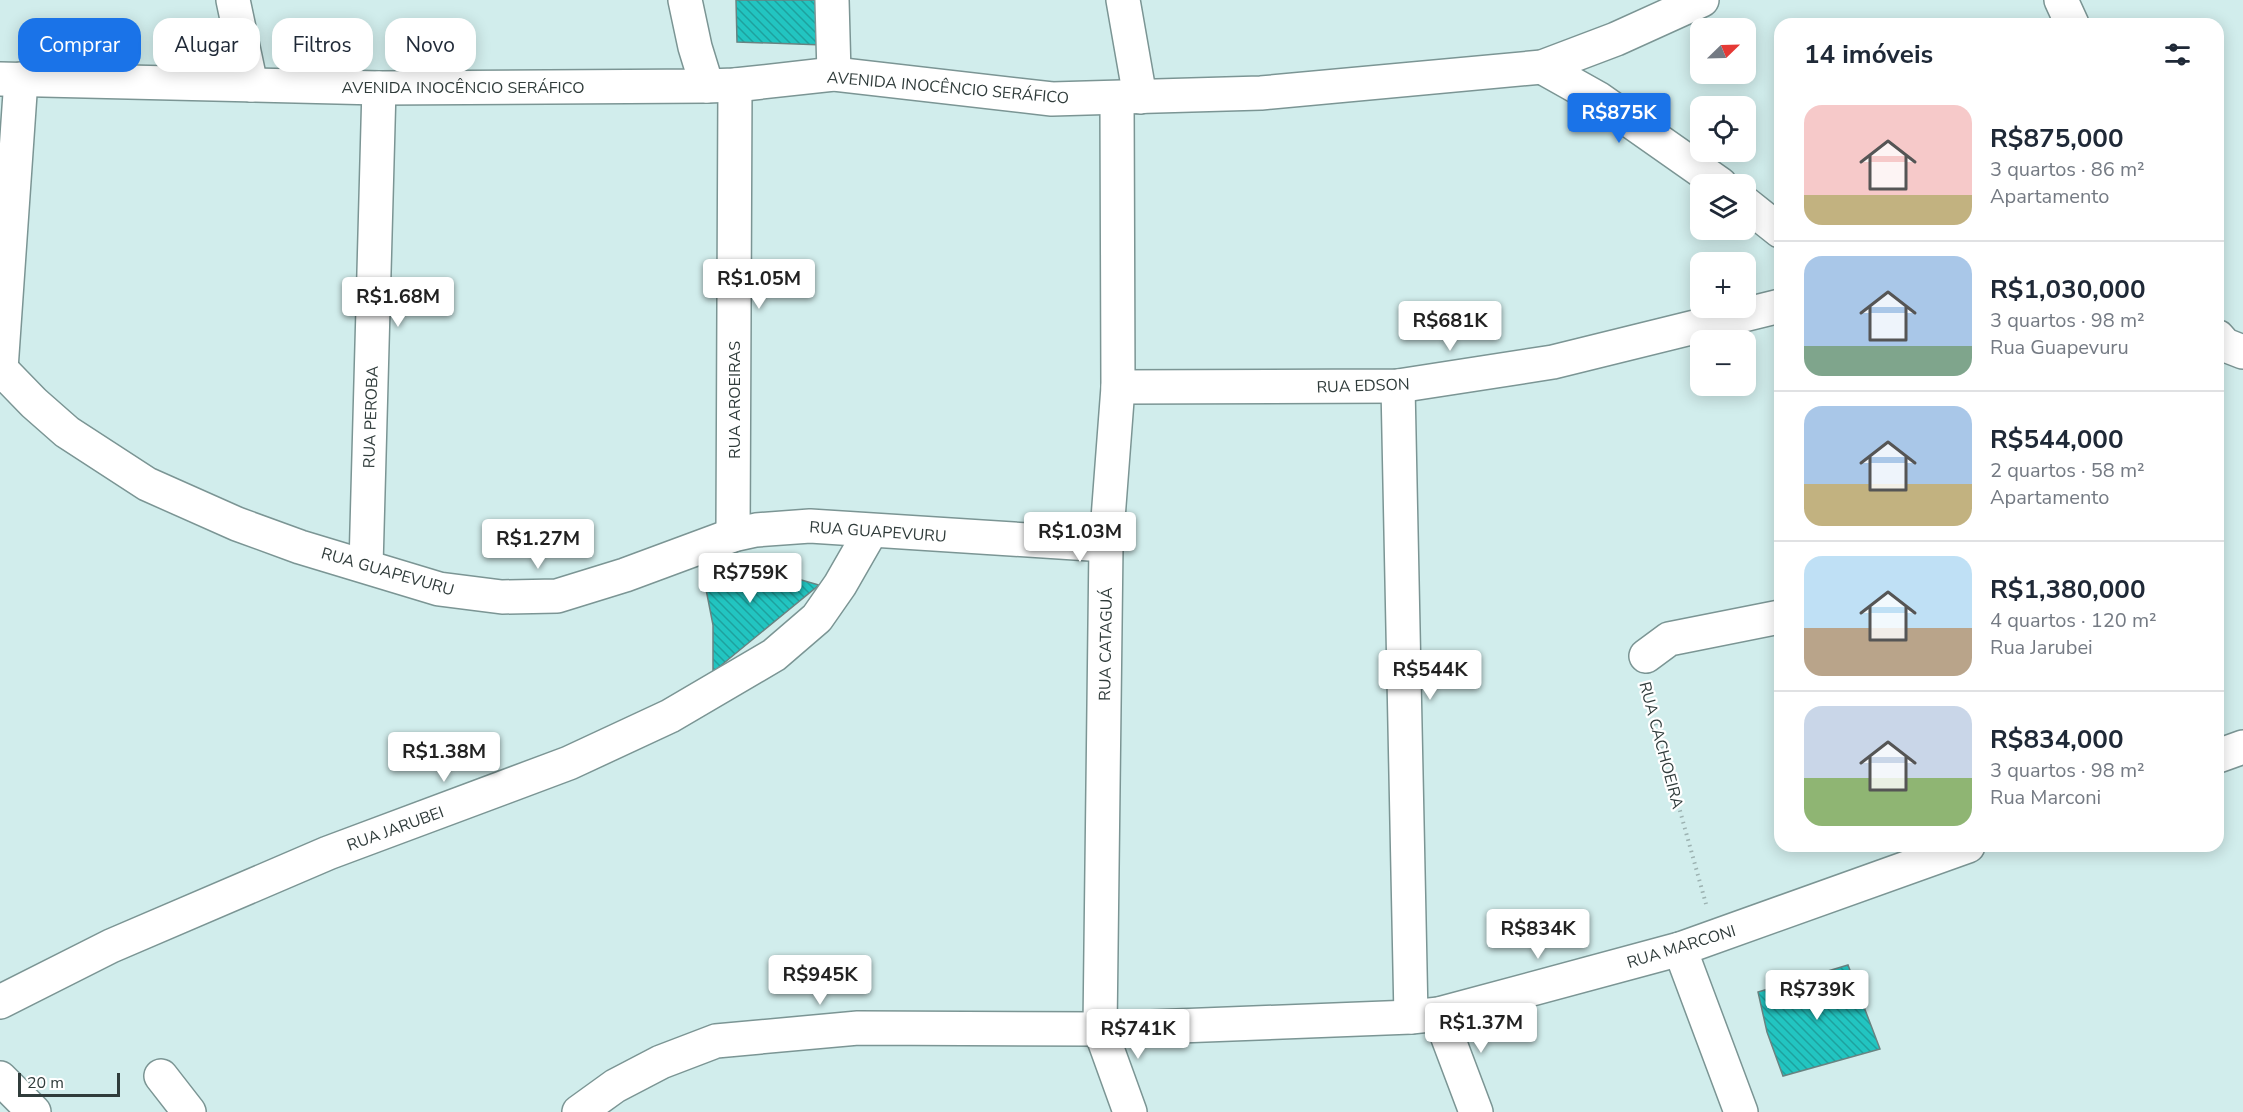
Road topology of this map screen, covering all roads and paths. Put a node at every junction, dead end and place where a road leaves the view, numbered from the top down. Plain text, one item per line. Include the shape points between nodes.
1 (233, 0) edge
2 (685, 0) edge
3 (832, 0) edge
4 (1123, 0) edge
5 (1702, 0) edge
6 (2061, 0) edge
7 (2069, 18) edge
8 (1542, 67) junction
9 (834, 74) junction
10 (10, 79) edge
11 (251, 85) junction
12 (721, 85) junction
13 (379, 88) junction
14 (1128, 98) junction
15 (1706, 174) edge
16 (1756, 212) edge
17 (1774, 226) edge
18 (1774, 307) edge
19 (2224, 344) edge
20 (2243, 352) edge
21 (1, 369) edge
22 (1398, 386) junction
23 (1118, 387) junction
24 (871, 531) junction
25 (733, 535) junction
26 (1106, 545) junction
27 (366, 566) junction
28 (1774, 618) edge
29 (1646, 656) joint
30 (2243, 747) edge
31 (2224, 754) edge
32 (1951, 852) edge
33 (1715, 936) junction
34 (1680, 949) junction
35 (0, 1002) edge
36 (1425, 1016) junction
37 (1100, 1029) junction
38 (161, 1076) dead end
39 (0, 1078) edge
40 (34, 1112) edge
41 (189, 1112) edge
42 (579, 1112) edge
43 (1130, 1112) edge
44 (1476, 1112) edge
45 (1741, 1112) edge

1 - 11 street
2 - 12 street, RUA AROEIRAS via 694,47
3 - 9 street
4 - 14 street, RUA CATAGUÁ
5 - 8 street, AVENIDA INOCÊNCIO SERÁFICO
6 - 7 street
8 - 14 street, AVENIDA INOCÊNCIO SERÁFICO via 1261,93
8 - 15 street via 1599,99
9 - 12 street, AVENIDA INOCÊNCIO SERÁFICO
9 - 14 street, AVENIDA INOCÊNCIO SERÁFICO via 1052,99
10 - 11 street, AVENIDA INOCÊNCIO SERÁFICO
10 - 21 street
11 - 13 street, AVENIDA INOCÊNCIO SERÁFICO
12 - 13 street, AVENIDA INOCÊNCIO SERÁFICO
12 - 25 street, RUA AROEIRAS
13 - 27 street, RUA PEROBA
14 - 23 street, RUA CATAGUÁ
16 - 17 street
18 - 22 street, RUA EDSON via 1553,362
19 - 20 street
21 - 27 street, RUA GUAPEVURU via 67,432 147,484 237,524
22 - 23 street, RUA EDSON
22 - 36 street
23 - 26 street, RUA CATAGUÁ
24 - 25 street, RUA GUAPEVURU via 810,526
24 - 26 street, RUA GUAPEVURU
24 - 35 street, RUA JARUBEI via 817,618 774,655 670,716 569,763 328,853 111,946
25 - 27 street, RUA GUAPEVURU via 556,596 502,597 439,589
26 - 37 street, RUA CATAGUÁ
28 - 29 street via 1669,639
29 - 33 path, RUA CACHOEIRA via 1642,677
30 - 31 street
32 - 33 street, RUA MARCONI
33 - 34 street, RUA MARCONI
34 - 36 street, RUA MARCONI
34 - 45 street
36 - 37 street, RUA MARCONI
36 - 44 street
37 - 42 street, RUA MARCONI via 858,1028 716,1041 624,1081
37 - 43 street, RUA CATAGUÁ
38 - 41 street
39 - 40 street

